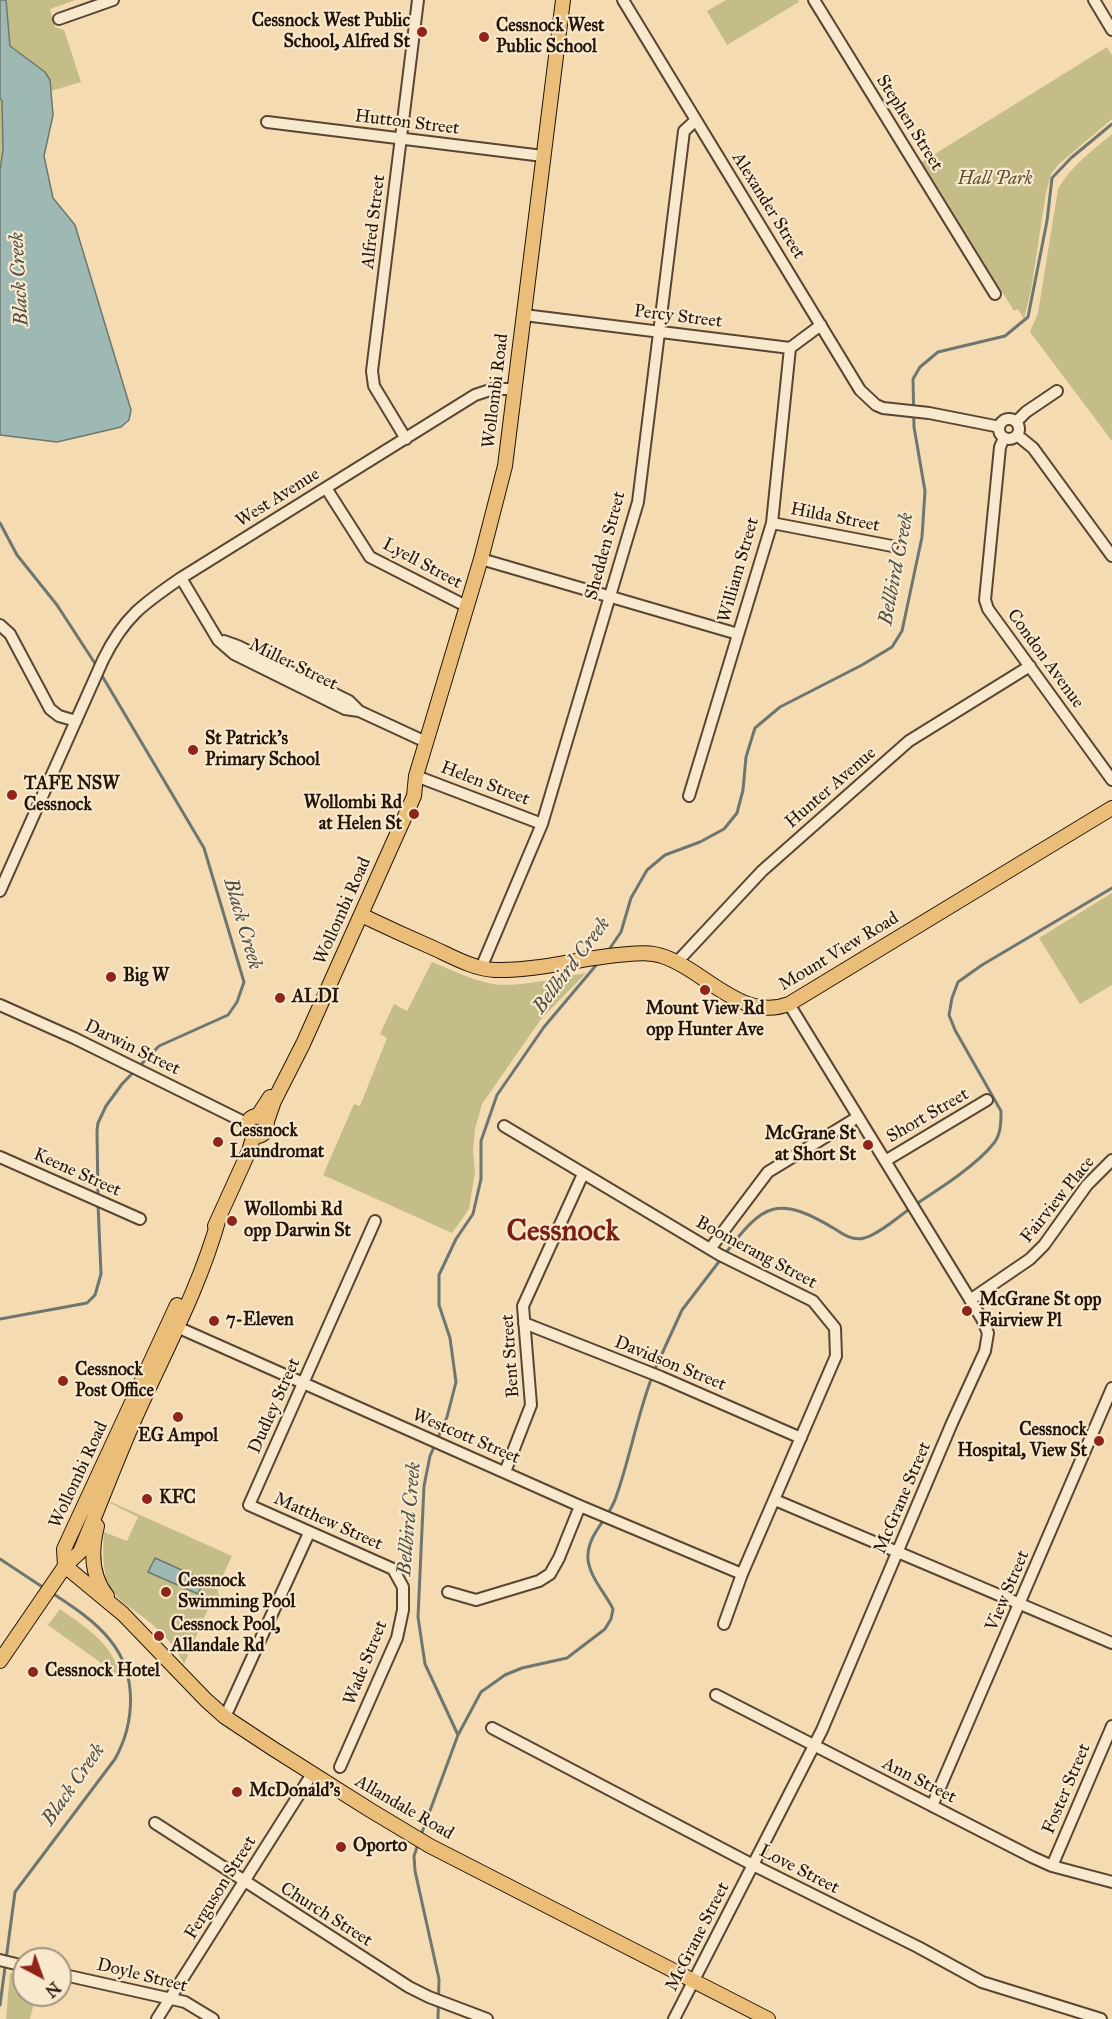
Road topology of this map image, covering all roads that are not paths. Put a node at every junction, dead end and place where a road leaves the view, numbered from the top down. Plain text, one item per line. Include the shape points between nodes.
1 (113, 0) edge
2 (418, 0) edge
3 (563, 0) edge
4 (623, 0) edge
5 (814, 0) edge
6 (1094, 0) edge
7 (59, 19) dead end
8 (1112, 30) edge
9 (696, 120) junction
10 (267, 122) dead end
11 (401, 139) junction
12 (543, 156) junction
13 (995, 294) dead end
14 (524, 315) junction
15 (821, 325) junction
16 (660, 332) junction
17 (790, 348) junction
18 (515, 389) junction
19 (1057, 391) dead end
20 (1016, 422) junction
21 (1001, 433) junction
22 (1017, 435) junction
23 (406, 439) junction
24 (326, 488) junction
25 (772, 523) junction
26 (892, 546) dead end
27 (1112, 556) edge
28 (481, 559) junction
29 (181, 578) junction
30 (610, 596) junction
31 (466, 606) junction
32 (0, 625) edge
33 (738, 634) junction
34 (1030, 666) junction
35 (76, 721) junction
36 (426, 742) junction
37 (416, 776) junction
38 (1112, 780) edge
39 (689, 796) dead end
40 (1112, 808) edge
41 (542, 824) junction
42 (369, 878) junction
43 (0, 891) edge
44 (361, 915) junction
45 (337, 949) junction
46 (677, 962) junction
47 (481, 968) junction
48 (789, 1004) junction
49 (0, 1005) edge
50 (987, 1100) dead end
51 (858, 1117) junction
52 (256, 1125) junction
53 (504, 1126) dead end
54 (0, 1157) edge
55 (1112, 1160) edge
56 (885, 1161) junction
57 (583, 1174) junction
58 (219, 1218) junction
59 (140, 1219) dead end
60 (375, 1221) dead end
61 (719, 1254) junction
62 (970, 1300) junction
63 (178, 1303) junction
64 (524, 1323) junction
65 (177, 1327) junction
66 (160, 1342) junction
67 (303, 1384) junction
68 (1112, 1388) edge
69 (801, 1438) junction
70 (505, 1472) junction
71 (776, 1500) junction
72 (101, 1503) junction
73 (249, 1505) joint
74 (580, 1506) junction
75 (309, 1533) junction
76 (899, 1552) junction
77 (65, 1566) junction
78 (393, 1569) joint
79 (742, 1574) junction
80 (448, 1592) dead end
81 (1020, 1605) junction
82 (123, 1614) junction
83 (724, 1623) dead end
84 (1112, 1643) edge
85 (1, 1657) edge
86 (716, 1695) dead end
87 (225, 1717) junction
88 (1112, 1726) edge
89 (492, 1728) dead end
90 (815, 1745) junction
91 (340, 1767) dead end
92 (312, 1774) junction
93 (932, 1806) junction
94 (155, 1823) dead end
95 (753, 1866) junction
96 (1052, 1866) junction
97 (244, 1882) junction
98 (1112, 1882) edge
99 (72, 1977) edge
100 (693, 1981) junction
101 (171, 1998) junction
102 (157, 2019) edge
103 (213, 2019) edge
104 (487, 2019) edge
105 (674, 2019) edge
106 (768, 2019) edge
107 (1101, 2019) edge

1 - 7 street
2 - 11 street, Alfred Street
3 - 12 main road, Wollombi Road
4 - 9 street, Alexander Street
5 - 13 street, Stephen Street
6 - 8 street
9 - 15 street, Alexander Street
9 - 16 street, Shedden Street via 684,131
10 - 11 street, Hutton Street
11 - 12 street, Hutton Street
11 - 23 street, Alfred Street via 372,380
12 - 14 main road, Wollombi Road
14 - 16 street, Percy Street
14 - 18 main road, Wollombi Road
15 - 17 street
15 - 21 street, Alexander Street via 860,390 876,405 995,426
16 - 17 street, Percy Street
16 - 30 street, Shedden Street via 638,502
17 - 25 street, William Street
18 - 23 street, West Avenue via 481,392
18 - 28 main road, Wollombi Road via 502,482
19 - 20 street
20 - 21 street via 1004,421
20 - 22 street
21 - 22 street via 1010,439
21 - 34 street, Condon Avenue via 985,600
22 - 27 street via 1033,448
23 - 24 street, West Avenue
24 - 29 street, West Avenue
24 - 31 street, Lyell Street via 370,557
25 - 26 street, Hilda Street
25 - 33 street, William Street
28 - 30 street
28 - 31 main road, Wollombi Road
29 - 35 street, West Avenue via 126,621 114,638
29 - 36 street, Miller Street via 218,640 234,654 345,709 359,711
30 - 33 street
30 - 41 street, Shedden Street
31 - 36 main road, Wollombi Road
32 - 35 street via 10,634 45,703 56,714
33 - 39 street, William Street
34 - 38 street, Condon Avenue
34 - 46 street, Hunter Avenue via 909,741 762,871
35 - 43 street, West Avenue
36 - 37 main road, Wollombi Road
37 - 41 street, Helen Street
37 - 42 main road, Wollombi Road via 405,792
37 - 44 main road, Wollombi Road via 414,796
40 - 48 main road, Mount View Road
41 - 47 street, Shedden Street
42 - 44 main road via 359,907
42 - 45 main road, Wollombi Road
44 - 45 main road via 353,920
44 - 47 main road, Mount View Road
44 - 52 main road, Wollombi Road via 303,1044 274,1101
45 - 52 main road, Wollombi Road
46 - 47 main road, Mount View Road via 651,953 520,968
46 - 48 main road, Mount View Road via 749,1005 771,1009
48 - 51 street, McGrane Street
49 - 52 street, Darwin Street
50 - 56 street, Short Street
51 - 56 street, McGrane Street
51 - 61 street via 768,1172
52 - 58 main road, Wollombi Road via 249,1151
53 - 57 street, Boomerang Street
54 - 59 street, Keene Street
55 - 62 street, Fairview Place via 1087,1185 1030,1259
56 - 62 street, McGrane Street
57 - 61 street, Boomerang Street
57 - 64 street, Bent Street via 523,1306
58 - 63 main road, Wollombi Road
58 - 65 main road, Wollombi Road
60 - 67 street, Dudley Street
61 - 69 street, Boomerang Street via 813,1301 834,1328 836,1356
62 - 76 street, McGrane Street via 987,1329 988,1342
63 - 65 main road
63 - 66 main road, Wollombi Road
64 - 69 street, Davidson Street
64 - 70 street, Bent Street via 531,1405
65 - 66 main road
65 - 67 street, Westcott Street
65 - 72 main road, Wollombi Road
66 - 77 main road, Wollombi Road via 64,1549
67 - 70 street, Westcott Street
67 - 73 street, Dudley Street
68 - 81 street, View Street
69 - 71 street, Boomerang Street
70 - 74 street, Westcott Street
71 - 76 street
71 - 79 street, Boomerang Street
72 - 77 main road, Wollombi Road via 78,1555
72 - 82 main road via 92,1555 95,1572 105,1593
73 - 75 street, Matthew Street
74 - 79 street, Westcott Street
74 - 80 street via 550,1574 476,1600
75 - 78 street, Matthew Street
75 - 87 street
76 - 81 street
76 - 90 street, McGrane Street
77 - 82 main road, Allandale Road
77 - 85 main road
78 - 91 street, Wade Street via 400,1578 404,1598 397,1638
79 - 83 street, Boomerang Street
81 - 84 street
81 - 93 street, View Street
82 - 87 main road, Allandale Road
86 - 90 street, Ann Street
87 - 92 main road, Allandale Road
88 - 96 street, Foster Street
89 - 95 street, Love Street
90 - 93 street, Ann Street
90 - 95 street, McGrane Street
92 - 97 street, Ferguson Street
92 - 100 main road, Allandale Road via 430,1846
93 - 96 street, Ann Street
94 - 97 street, Church Street
95 - 100 street, McGrane Street
95 - 107 street, Love Street via 982,1982
96 - 98 street, Ann Street
97 - 101 street, Ferguson Street
97 - 104 street, Church Street via 409,1987
99 - 101 street, Doyle Street
100 - 105 street, McGrane Street
100 - 106 main road, Allandale Road
101 - 102 street, Ferguson Street
101 - 103 street, Doyle Street

